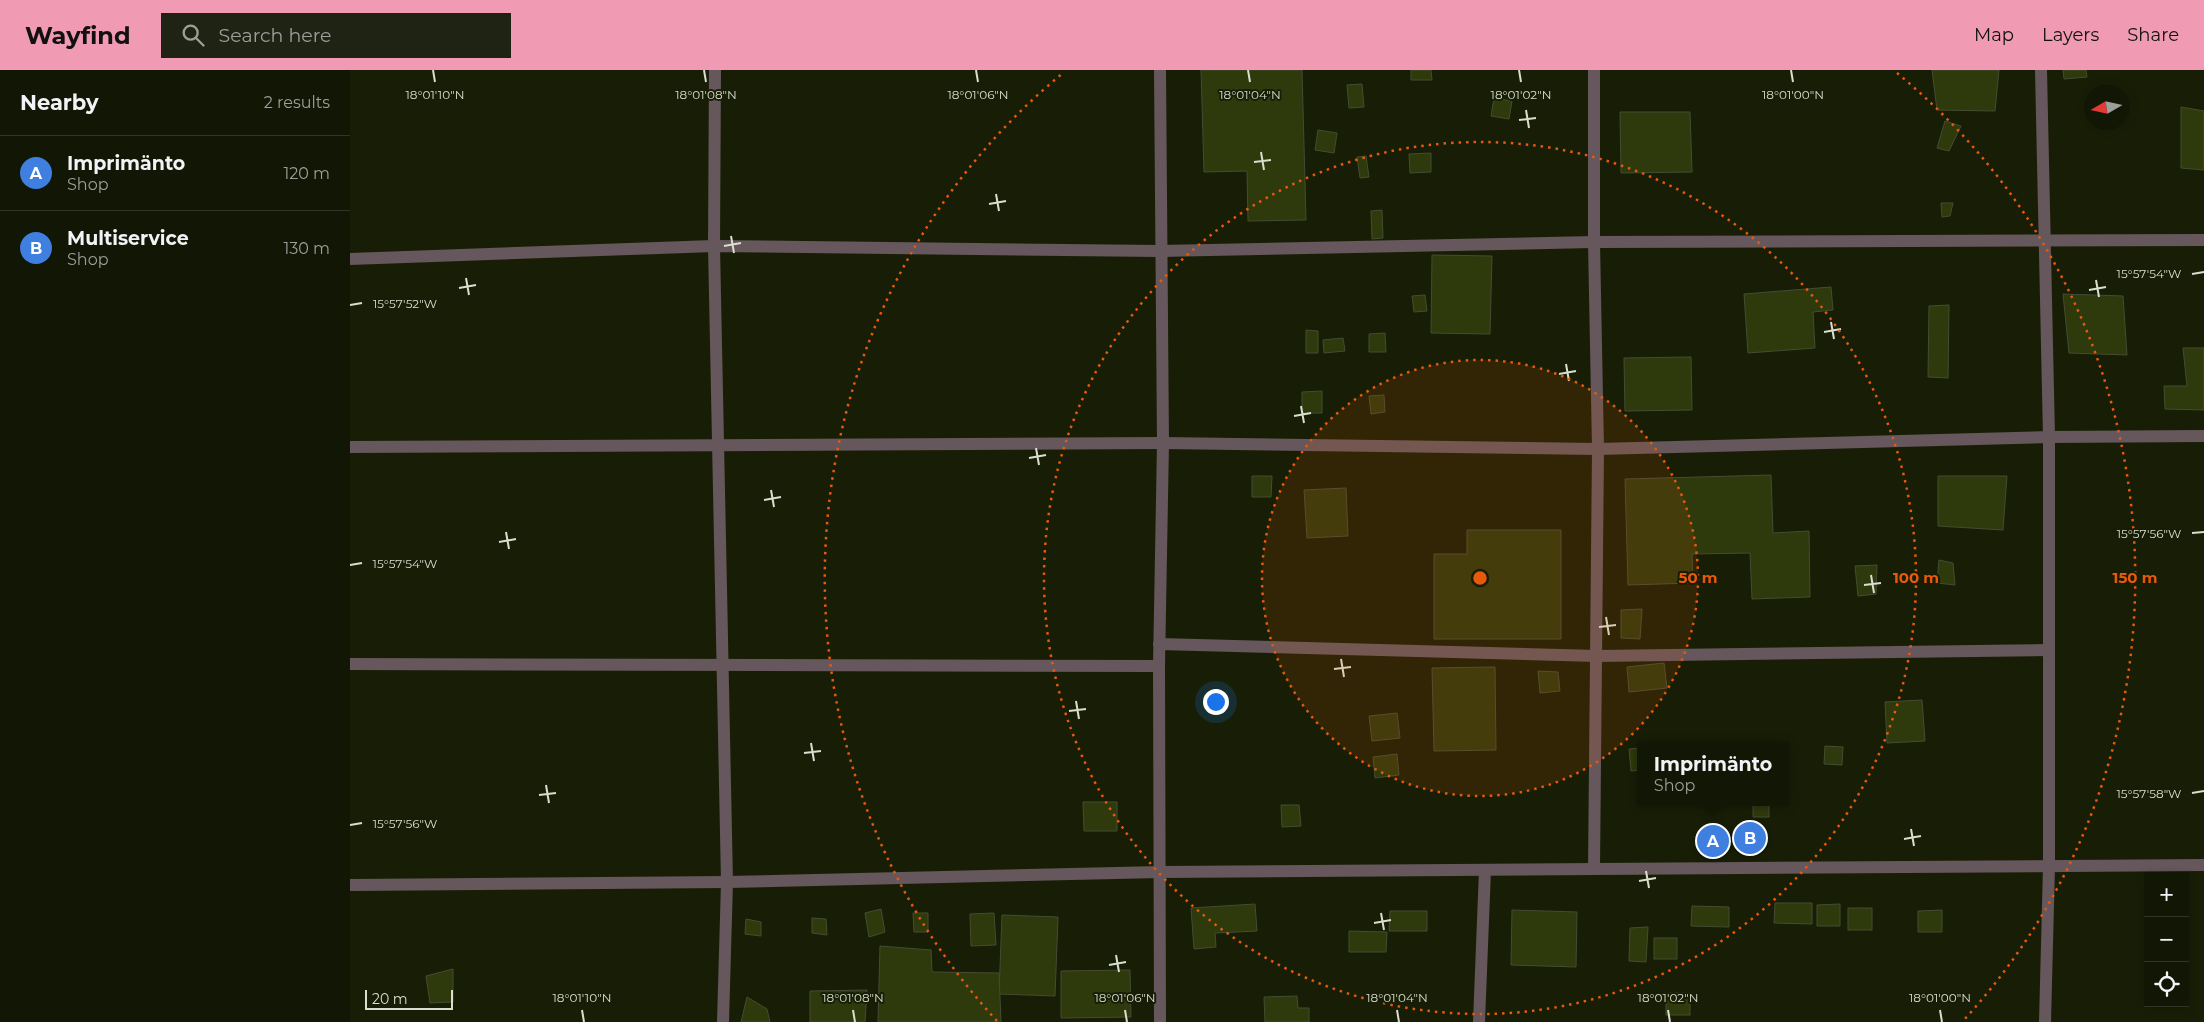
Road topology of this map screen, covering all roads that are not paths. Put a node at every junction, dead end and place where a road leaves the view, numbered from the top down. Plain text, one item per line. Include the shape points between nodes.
1 (715, 70) edge
2 (1160, 70) edge
3 (1594, 70) edge
4 (2041, 70) edge
5 (2043, 240) junction
6 (2204, 240) edge
7 (1594, 242) junction
8 (714, 246) junction
9 (1160, 251) junction
10 (350, 259) edge
11 (2204, 436) edge
12 (2049, 437) junction
13 (1163, 443) junction
14 (719, 445) junction
15 (350, 447) edge
16 (1598, 448) junction
17 (1159, 644) junction
18 (2049, 650) junction
19 (1597, 656) junction
20 (723, 663) junction
21 (350, 664) edge
22 (1159, 666) junction
23 (2204, 865) edge
24 (2049, 866) junction
25 (1594, 869) junction
26 (1485, 870) junction
27 (1160, 872) junction
28 (727, 882) junction
29 (350, 884) edge
30 (723, 1022) edge
31 (1160, 1022) edge
32 (1479, 1022) edge
33 (2045, 1022) edge

1 - 8 street
2 - 9 street
3 - 7 street
4 - 5 street
5 - 6 street
5 - 7 street
5 - 12 street
7 - 9 street
7 - 16 street
8 - 9 street
8 - 10 street
8 - 14 street
9 - 13 street
11 - 12 street
12 - 16 street
12 - 18 street
13 - 14 street
13 - 16 street
13 - 17 street
14 - 15 street
14 - 20 street
16 - 19 street
17 - 19 street
17 - 22 street
18 - 19 street
18 - 24 street
19 - 25 street
20 - 21 street
20 - 22 street
20 - 28 street
22 - 27 street
23 - 24 street
24 - 25 street
24 - 33 street
25 - 26 street
26 - 27 street
26 - 32 street
27 - 28 street
27 - 31 street
28 - 29 street
28 - 30 street

